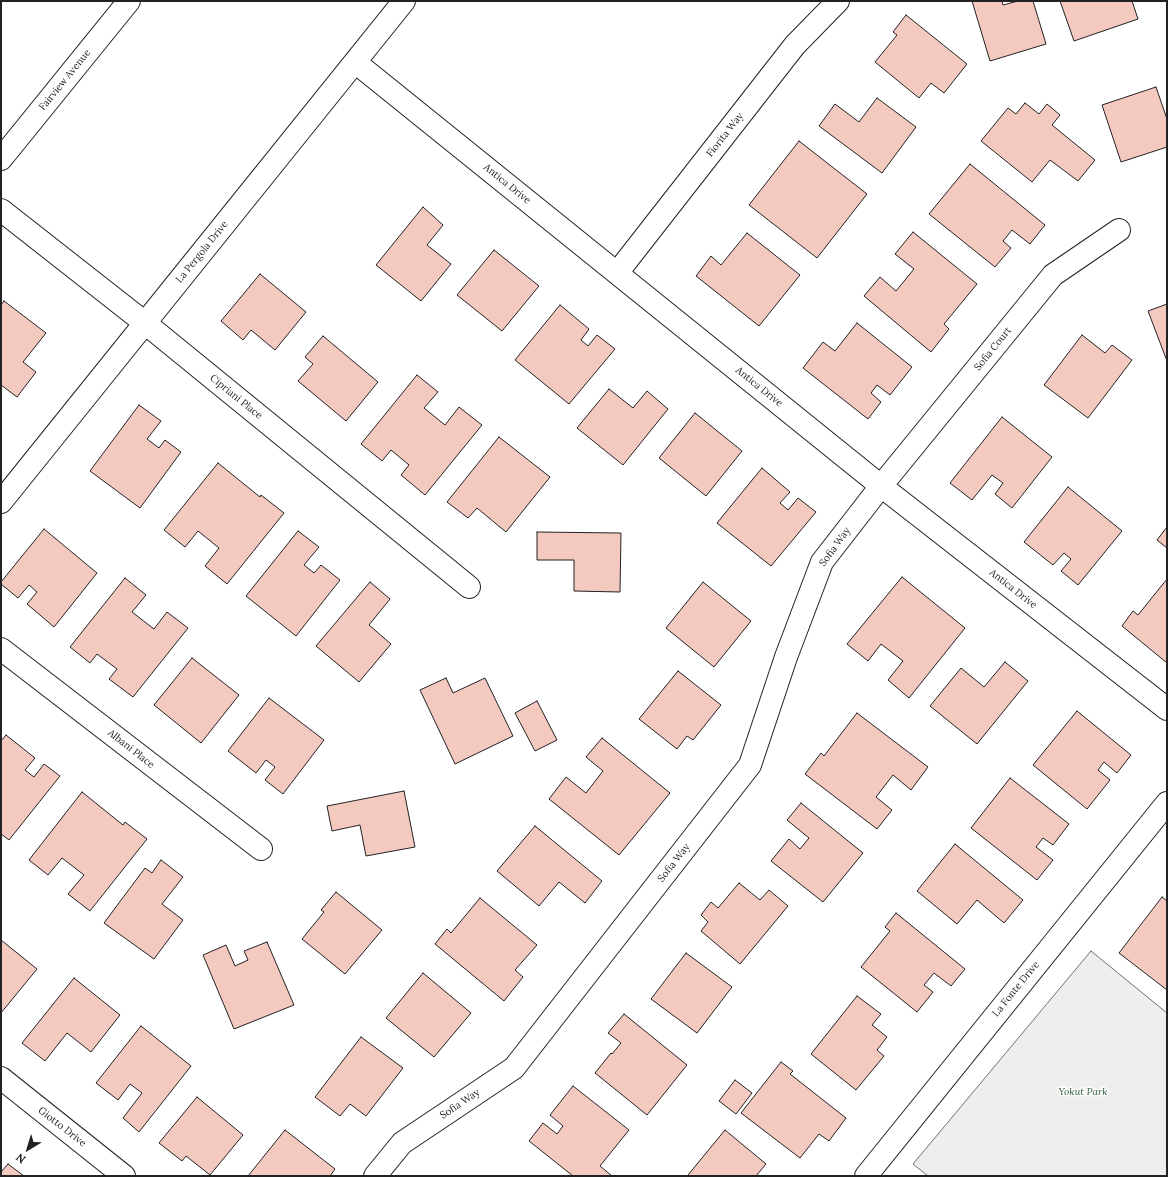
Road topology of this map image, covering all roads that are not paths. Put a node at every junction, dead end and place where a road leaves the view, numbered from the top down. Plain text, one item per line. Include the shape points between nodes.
1 (129, 1) edge
2 (404, 1) edge
3 (838, 1) edge
4 (355, 62) junction
5 (1, 159) edge
6 (1, 210) edge
7 (1119, 230) dead end
8 (617, 273) junction
9 (145, 323) junction
10 (881, 486) junction
11 (1, 502) edge
12 (469, 587) dead end
13 (1, 649) edge
14 (1167, 709) edge
15 (1167, 803) edge
16 (261, 849) dead end
17 (1, 1078) edge
18 (124, 1176) edge
19 (375, 1176) edge
20 (866, 1176) edge

1 - 5 street, Fairview Avenue
2 - 4 street, La Pergola Drive
3 - 8 street, Fiorita Way via 795,46
4 - 8 street, Antica Drive
4 - 9 street, La Pergola Drive
6 - 9 street, Cipriani Place
7 - 10 street, Sofia Court via 1053,275
8 - 10 street, Antica Drive
9 - 11 street, La Pergola Drive
9 - 12 street, Cipriani Place
10 - 14 street, Antica Drive
10 - 19 street, Sofia Way via 822,562 786,657 750,765 514,1068 402,1143
13 - 16 street, Albani Place
15 - 20 street, La Fonte Drive
17 - 18 street, Giotto Drive

